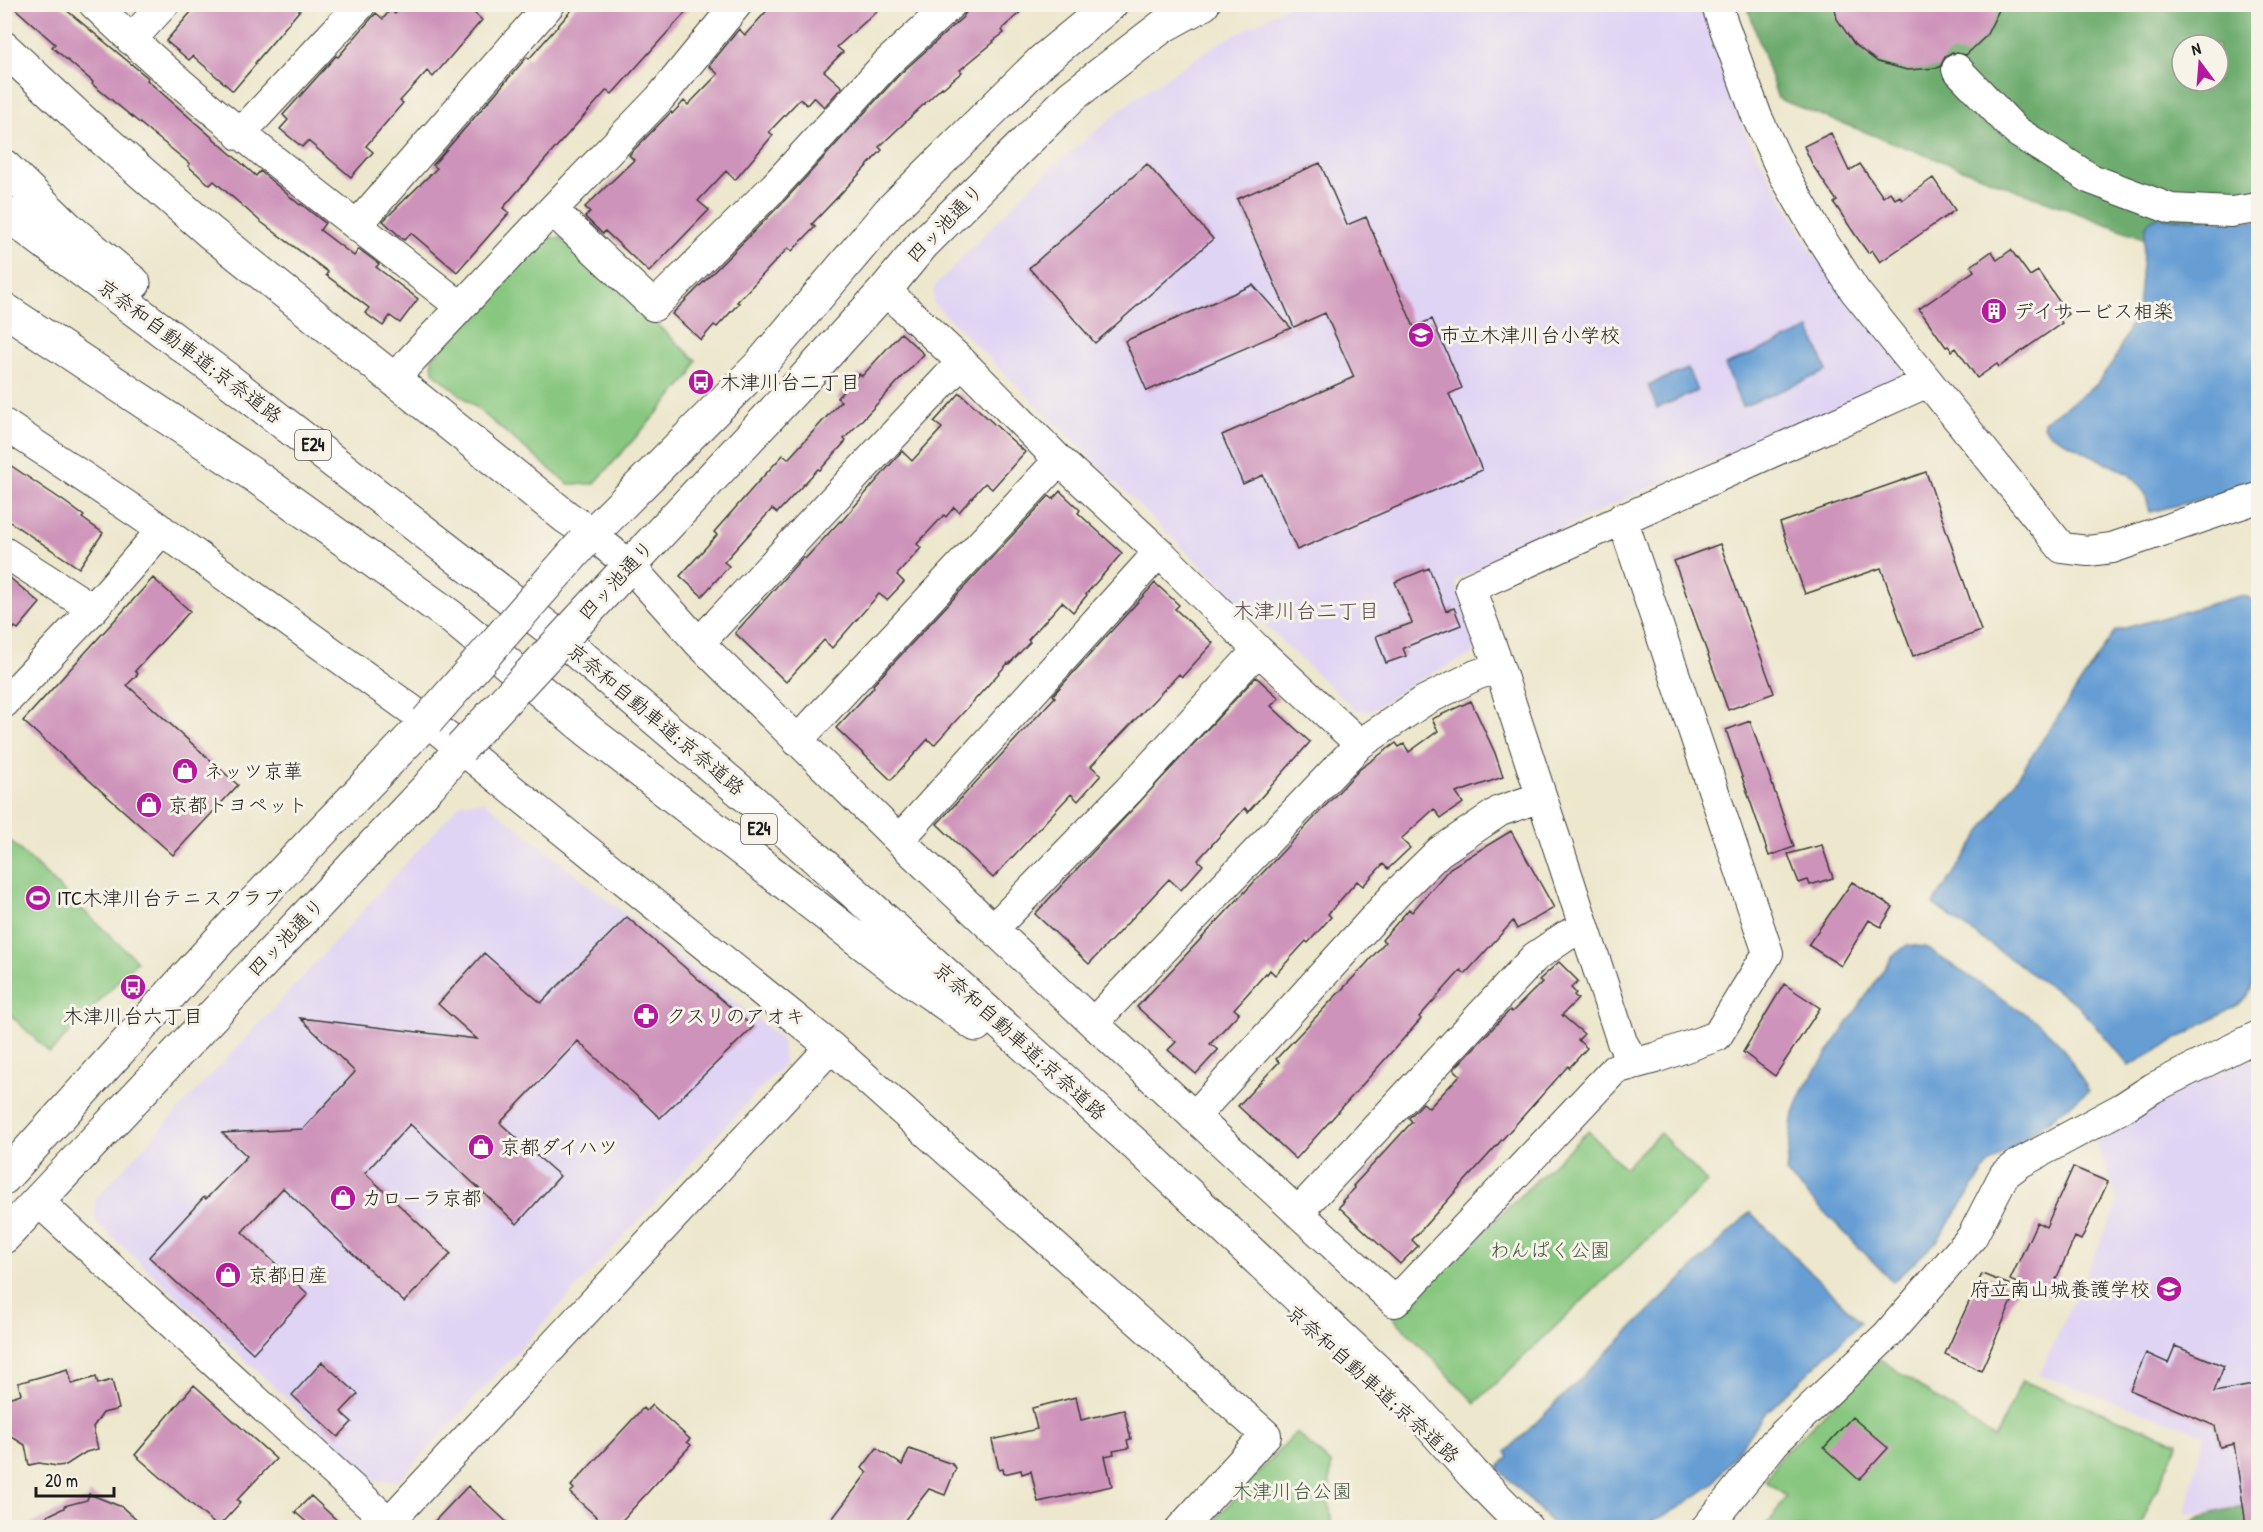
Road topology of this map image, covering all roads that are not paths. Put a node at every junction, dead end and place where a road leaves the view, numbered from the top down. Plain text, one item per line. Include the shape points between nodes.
1 (94, 4) edge
2 (164, 4) edge
3 (361, 4) edge
4 (550, 4) edge
5 (737, 4) edge
6 (951, 4) edge
7 (1111, 4) edge
8 (1203, 4) edge
9 (1716, 4) edge
10 (131, 40) junction
11 (4, 48) edge
12 (1957, 69) dead end
13 (239, 135) junction
14 (4, 166) edge
15 (2259, 208) edge
16 (552, 210) junction
17 (4, 212) edge
18 (357, 225) junction
19 (4, 232) edge
20 (885, 290) junction
21 (460, 306) junction
22 (4, 309) edge
23 (962, 362) junction
24 (394, 378) junction
25 (1928, 381) junction
26 (4, 424) edge
27 (1059, 460) junction
28 (2259, 498) edge
29 (1622, 518) junction
30 (162, 530) junction
31 (587, 539) junction
32 (1159, 552) junction
33 (5, 553) edge
34 (625, 570) junction
35 (93, 609) junction
36 (547, 627) junction
37 (699, 643) junction
38 (1258, 650) junction
39 (1499, 667) junction
40 (4, 704) edge
41 (427, 721) junction
42 (797, 741) junction
43 (1360, 744) junction
44 (461, 748) junction
45 (1541, 797) junction
46 (899, 840) junction
47 (1583, 928) junction
48 (993, 929) junction
49 (1093, 1023) junction
50 (2259, 1036) edge
51 (994, 1039) junction
52 (831, 1047) junction
53 (1634, 1063) junction
54 (1194, 1117) junction
55 (7, 1171) edge
56 (39, 1202) junction
57 (1299, 1210) junction
58 (4, 1238) edge
59 (1473, 1474) junction
60 (1181, 1527) edge
61 (1526, 1527) edge
62 (1706, 1527) edge

1 - 10 street
2 - 10 street
3 - 13 street
4 - 18 street
5 - 16 street via 660,98
6 - 16 street via 887,63 774,186 654,306
7 - 31 main road via 1042,61 889,212 760,365
8 - 20 main road, 四ッ池通り via 1163,26 1072,96 923,244
9 - 25 street via 1757,117 1782,171 1855,291
10 - 13 street
11 - 24 main road via 211,233
12 - 15 street via 2016,131 2091,179 2171,209 2231,212
13 - 18 street
14 - 36 main road via 69,229
16 - 21 street
17 - 36 main road, 京奈和自動車道;京奈道路 / E24
18 - 21 street
19 - 51 main road, 京奈和自動車道;京奈道路 / E24 via 214,388 538,639 741,813
20 - 23 street
20 - 34 main road, 四ッ池通り
21 - 24 street
22 - 51 main road via 258,478 450,616 590,732 900,972
23 - 27 street
23 - 37 street
24 - 31 main road via 566,517
25 - 28 street via 2062,548 2112,548
25 - 29 street
26 - 30 street
27 - 32 street
27 - 42 street
29 - 39 street via 1470,588
29 - 53 street via 1768,953 1717,1036
30 - 35 street
30 - 41 street
31 - 34 street
31 - 41 main road, bridge
32 - 38 street
32 - 46 street
33 - 35 street
34 - 37 street
34 - 44 main road, 四ッ池通り, bridge
35 - 40 street
36 - 59 main road, 京奈和自動車道;京奈道路 / E24 via 751,800 1137,1146 1406,1398
37 - 42 street
38 - 43 street
38 - 48 street
39 - 43 street via 1424,701
39 - 45 street
41 - 44 street
41 - 55 main road
42 - 46 street
43 - 49 street
44 - 52 street
44 - 56 main road, 四ッ池通り
45 - 47 street
45 - 54 street via 1500,811 1439,852 1396,894
46 - 48 street
47 - 53 street via 1622,1042
47 - 57 street via 1535,957
48 - 49 street
49 - 54 street
50 - 62 street via 2153,1088 2004,1175 1972,1237 1887,1335 1775,1442
51 - 59 main road, 京奈和自動車道;京奈道路 / E24 via 1226,1248 1392,1408
52 - 56 street via 388,1522
52 - 60 street via 1266,1435
53 - 57 street via 1615,1069 1395,1302
54 - 57 street
56 - 58 main road, 四ッ池通り
59 - 61 main road, 京奈和自動車道;京奈道路 / E24

